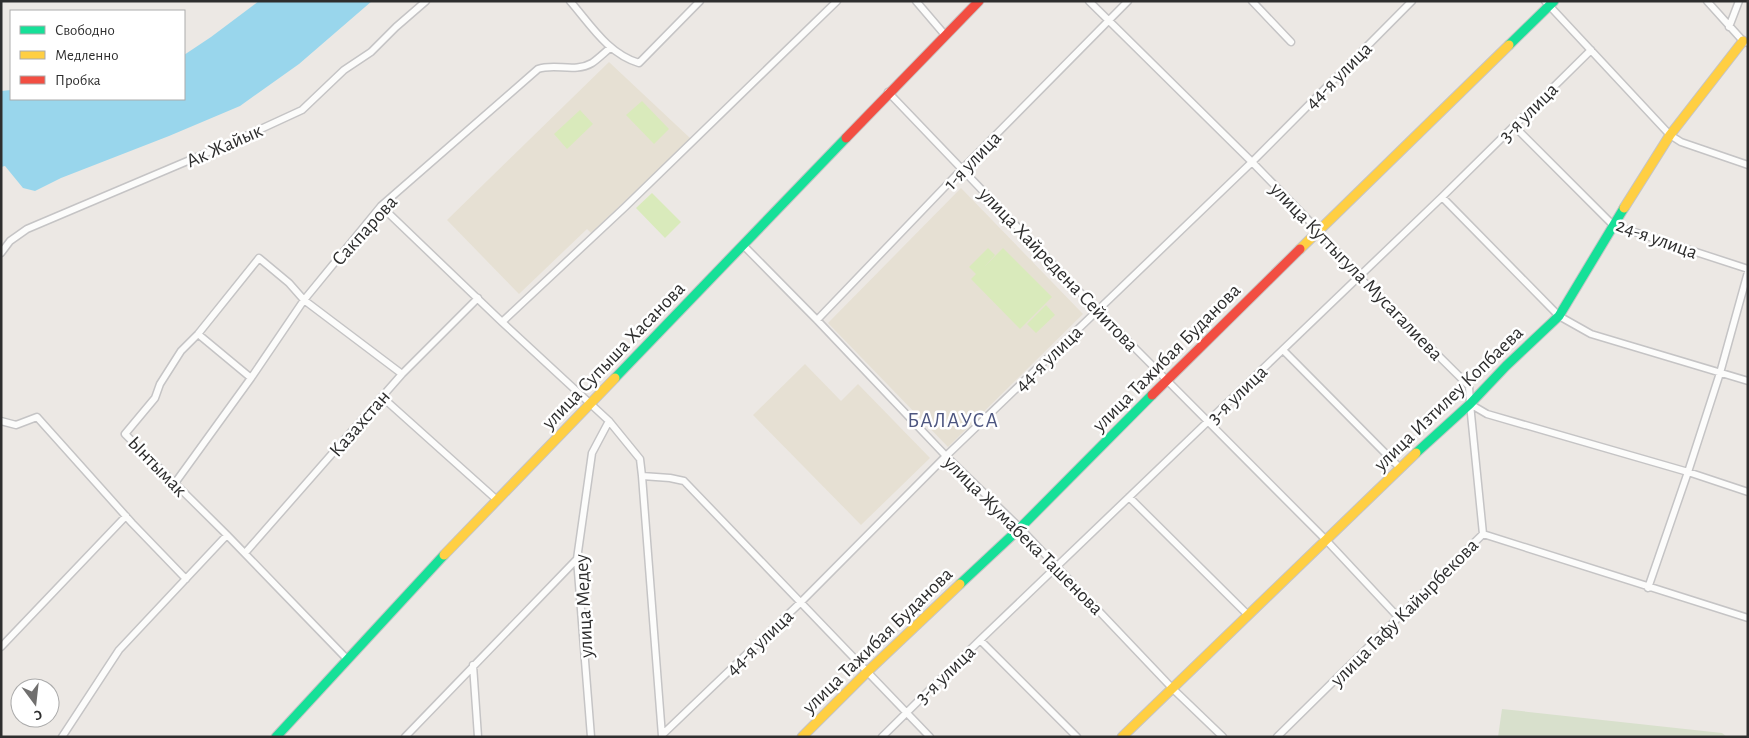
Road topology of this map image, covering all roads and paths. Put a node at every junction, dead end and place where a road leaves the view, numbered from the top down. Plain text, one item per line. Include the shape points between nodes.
1 (426, 1) edge
2 (570, 1) edge
3 (700, 1) edge
4 (837, 1) edge
5 (916, 1) edge
6 (979, 1) edge
7 (1090, 1) edge
8 (1128, 1) edge
9 (1252, 1) edge
10 (1412, 1) edge
11 (1708, 1) edge
12 (1739, 1) edge
13 (1549, 3) edge
14 (1109, 21) junction
15 (1729, 27) junction
16 (945, 36) junction
17 (1291, 42) dead end
18 (1745, 42) edge
19 (610, 48) junction
20 (1591, 50) junction
21 (888, 92) junction
22 (1514, 126) junction
23 (1670, 135) junction
24 (1252, 162) junction
25 (1748, 165) edge
26 (962, 169) junction
27 (1442, 197) junction
28 (381, 206) junction
29 (1613, 225) junction
30 (1319, 231) junction
31 (743, 245) junction
32 (1, 253) edge
33 (1748, 271) edge
34 (1360, 277) junction
35 (478, 298) junction
36 (304, 300) junction
37 (1098, 310) junction
38 (1559, 316) junction
39 (816, 320) junction
40 (502, 322) junction
41 (198, 334) junction
42 (1283, 350) junction
43 (1720, 373) junction
44 (402, 374) junction
45 (251, 378) junction
46 (1167, 380) junction
47 (1748, 382) edge
48 (382, 397) junction
49 (590, 404) junction
50 (1470, 404) junction
51 (1, 420) edge
52 (609, 421) junction
53 (1208, 422) junction
54 (946, 456) junction
55 (1400, 468) junction
56 (1688, 472) junction
57 (642, 476) junction
58 (175, 483) junction
59 (1748, 492) edge
60 (1129, 497) junction
61 (497, 500) junction
62 (126, 516) junction
63 (1020, 528) junction
64 (1483, 534) junction
65 (227, 535) junction
66 (1326, 540) junction
67 (245, 553) junction
68 (578, 559) junction
69 (1056, 567) junction
70 (186, 580) junction
71 (1648, 588) junction
72 (801, 602) junction
73 (1248, 615) junction
74 (1398, 618) junction
75 (1748, 618) edge
76 (980, 640) junction
77 (1, 647) edge
78 (346, 658) junction
79 (473, 665) junction
80 (867, 672) junction
81 (1172, 688) junction
82 (906, 712) junction
83 (662, 736) edge
84 (62, 737) edge
85 (276, 737) edge
86 (405, 737) edge
87 (478, 737) edge
88 (591, 737) edge
89 (802, 737) edge
90 (882, 737) edge
91 (930, 737) edge
92 (1077, 737) edge
93 (1122, 737) edge
94 (1223, 737) edge
95 (1276, 737) edge

1 - 32 street, Ак Жайык via 302,110 27,229 10,241
2 - 19 street
3 - 19 street via 639,63 627,60
4 - 40 street
5 - 16 street
6 - 16 street, улица Супыша Хасанова
7 - 14 street, улица Куттыгула Мусагалиева
8 - 14 street, 1-я улица
9 - 17 street
10 - 24 street, 44-я улица
11 - 15 street
12 - 15 street
13 - 20 street
13 - 30 street, улица Тажибая Буданова
14 - 24 street, улица Куттыгула Мусагалиева
14 - 26 street, 1-я улица
15 - 18 street
16 - 21 street, улица Супыша Хасанова
18 - 23 street, улица Изтилеу Копбаева
19 - 28 street, Сакпарова via 592,63 579,68 547,66 538,69
20 - 22 street, 3-я улица
20 - 23 street
21 - 26 street, улица Хайредена Сейитова
21 - 31 street, улица Супыша Хасанова
22 - 27 street, 3-я улица
22 - 29 street, 24-я улица
23 - 25 street via 1681,142
23 - 29 street, улица Изтилеу Копбаева
24 - 30 street, улица Куттыгула Мусагалиева
24 - 37 street, 44-я улица
26 - 37 street, улица Хайредена Сейитова
26 - 39 street, 1-я улица
27 - 34 street, 3-я улица
27 - 38 street
28 - 35 street
28 - 36 street, Сакпарова
29 - 33 street, 24-я улица
29 - 38 street, улица Изтилеу Копбаева
30 - 34 street, улица Куттыгула Мусагалиева
30 - 46 street, улица Тажибая Буданова
31 - 39 street, улица Жумабека Ташенова
31 - 49 street, улица Супыша Хасанова
33 - 43 street
34 - 42 street, 3-я улица
34 - 50 street, улица Куттыгула Мусагалиева via 1469,386
35 - 40 street
35 - 44 street, Казахстан
36 - 41 street, Ынтымак via 259,258
36 - 44 street
36 - 45 street, Сакпарова
37 - 46 street, улица Хайредена Сейитова
37 - 54 street, 44-я улица
38 - 43 street via 1591,334
38 - 50 street, улица Изтилеу Копбаева
39 - 54 street, улица Жумабека Ташенова
40 - 49 street
41 - 45 street
41 - 58 street, Ынтымак via 180,351 155,398 124,434
42 - 53 street, 3-я улица
42 - 55 street
43 - 47 street
43 - 56 street
44 - 48 street, Казахстан
45 - 58 street, Сакпарова
46 - 53 street, улица Хайредена Сейитова
46 - 63 street, улица Тажибая Буданова
48 - 61 street
48 - 67 street, Казахстан
49 - 52 street
49 - 61 street, улица Супыша Хасанова
50 - 55 street, улица Изтилеу Копбаева
50 - 56 street via 1487,414
50 - 64 street, улица Куттыгула Мусагалиева
51 - 62 street via 16,425 37,417
52 - 57 street via 640,459
52 - 68 street, улица Медеу via 592,452
53 - 60 street, 3-я улица
53 - 66 street, улица Хайредена Сейитова
54 - 63 street, улица Жумабека Ташенова
54 - 72 street, 44-я улица
55 - 66 street, улица Изтилеу Копбаева
56 - 59 street
56 - 71 street
57 - 72 street via 684,481
57 - 83 street
58 - 65 street, Ынтымак
60 - 69 street, 3-я улица
60 - 73 street
61 - 78 street, улица Супыша Хасанова
62 - 70 street
62 - 77 street
63 - 69 street, улица Жумабека Ташенова
63 - 80 street, улица Тажибая Буданова
64 - 71 street, улица Гафу Кайырбекова
64 - 74 street, улица Гафу Кайырбекова
65 - 67 street, Ынтымак
65 - 70 street
66 - 73 street, улица Изтилеу Копбаева
66 - 74 street, улица Хайредена Сейитова
67 - 78 street, Ынтымак
68 - 79 street
68 - 88 street, улица Медеу
69 - 76 street, 3-я улица
69 - 81 street, улица Жумабека Ташенова
70 - 84 street via 119,650
71 - 75 street, улица Гафу Кайырбекова
72 - 80 street
72 - 83 street, 44-я улица
73 - 81 street, улица Изтилеу Копбаева
74 - 95 street, улица Гафу Кайырбекова
76 - 82 street, 3-я улица
76 - 92 street
78 - 85 street, улица Супыша Хасанова
79 - 86 street
79 - 87 street
80 - 82 street
80 - 89 street, улица Тажибая Буданова
81 - 93 street, улица Изтилеу Копбаева
81 - 94 street, улица Жумабека Ташенова
82 - 90 street, 3-я улица
82 - 91 street

